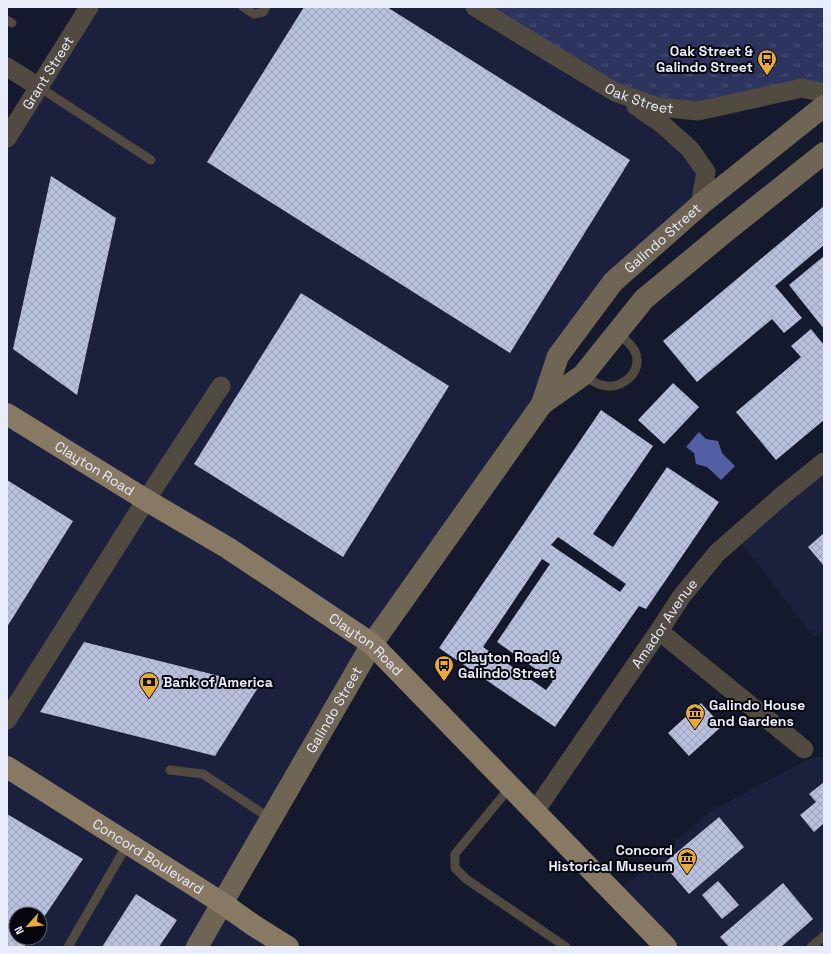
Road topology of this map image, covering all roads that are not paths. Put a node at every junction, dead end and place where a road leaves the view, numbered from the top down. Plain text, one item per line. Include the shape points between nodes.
1 (89, 7) edge
2 (243, 7) edge
3 (266, 7) edge
4 (475, 7) edge
5 (7, 67) edge
6 (39, 87) junction
7 (615, 92) junction
8 (824, 93) edge
9 (824, 106) edge
10 (7, 138) edge
11 (824, 153) edge
12 (151, 160) dead end
13 (700, 205) junction
14 (616, 332) junction
15 (583, 375) junction
16 (221, 386) dead end
17 (542, 404) junction
18 (7, 414) edge
19 (824, 462) edge
20 (146, 500) junction
21 (659, 631) junction
22 (372, 644) junction
23 (7, 720) edge
24 (804, 749) dead end
25 (7, 767) edge
26 (170, 770) dead end
27 (511, 786) junction
28 (536, 811) junction
29 (271, 819) junction
30 (128, 843) junction
31 (222, 903) junction
32 (824, 936) edge
33 (68, 947) edge
34 (197, 947) edge
35 (288, 947) edge
36 (566, 947) edge
37 (666, 947) edge
38 (811, 947) edge

1 - 6 street, Grant Street
2 - 3 lane via 254,14 262,12
4 - 7 street, Oak Street
5 - 6 street
6 - 10 street, Grant Street
6 - 12 lane
7 - 8 street, Oak Street via 658,107 698,111 802,88
7 - 13 street via 662,124 690,149 706,172
9 - 13 main road, Galindo Street
11 - 14 main road, Galindo Street via 644,299
13 - 17 main road, Galindo Street via 613,282 558,356
14 - 15 main road, Galindo Street
14 - 15 lane via 632,346 637,360 634,371 626,382 602,386
15 - 17 main road, Galindo Street
16 - 20 street
17 - 22 main road, Galindo Street
18 - 20 main road, Clayton Road
19 - 21 street, Amador Avenue via 718,553 681,597
20 - 22 main road, Clayton Road via 228,548
20 - 23 street
21 - 24 street
21 - 28 street, Amador Avenue
22 - 27 main road, Clayton Road
22 - 29 main road, Galindo Street
25 - 30 main road, Concord Boulevard
26 - 29 lane via 204,774
27 - 28 main road, Clayton Road
27 - 36 lane via 455,854 455,868 466,879
28 - 37 main road, Clayton Road
29 - 31 main road, Galindo Street
30 - 31 main road, Concord Boulevard
30 - 33 lane
31 - 34 main road, Galindo Street
31 - 35 main road, Concord Boulevard
32 - 38 lane

